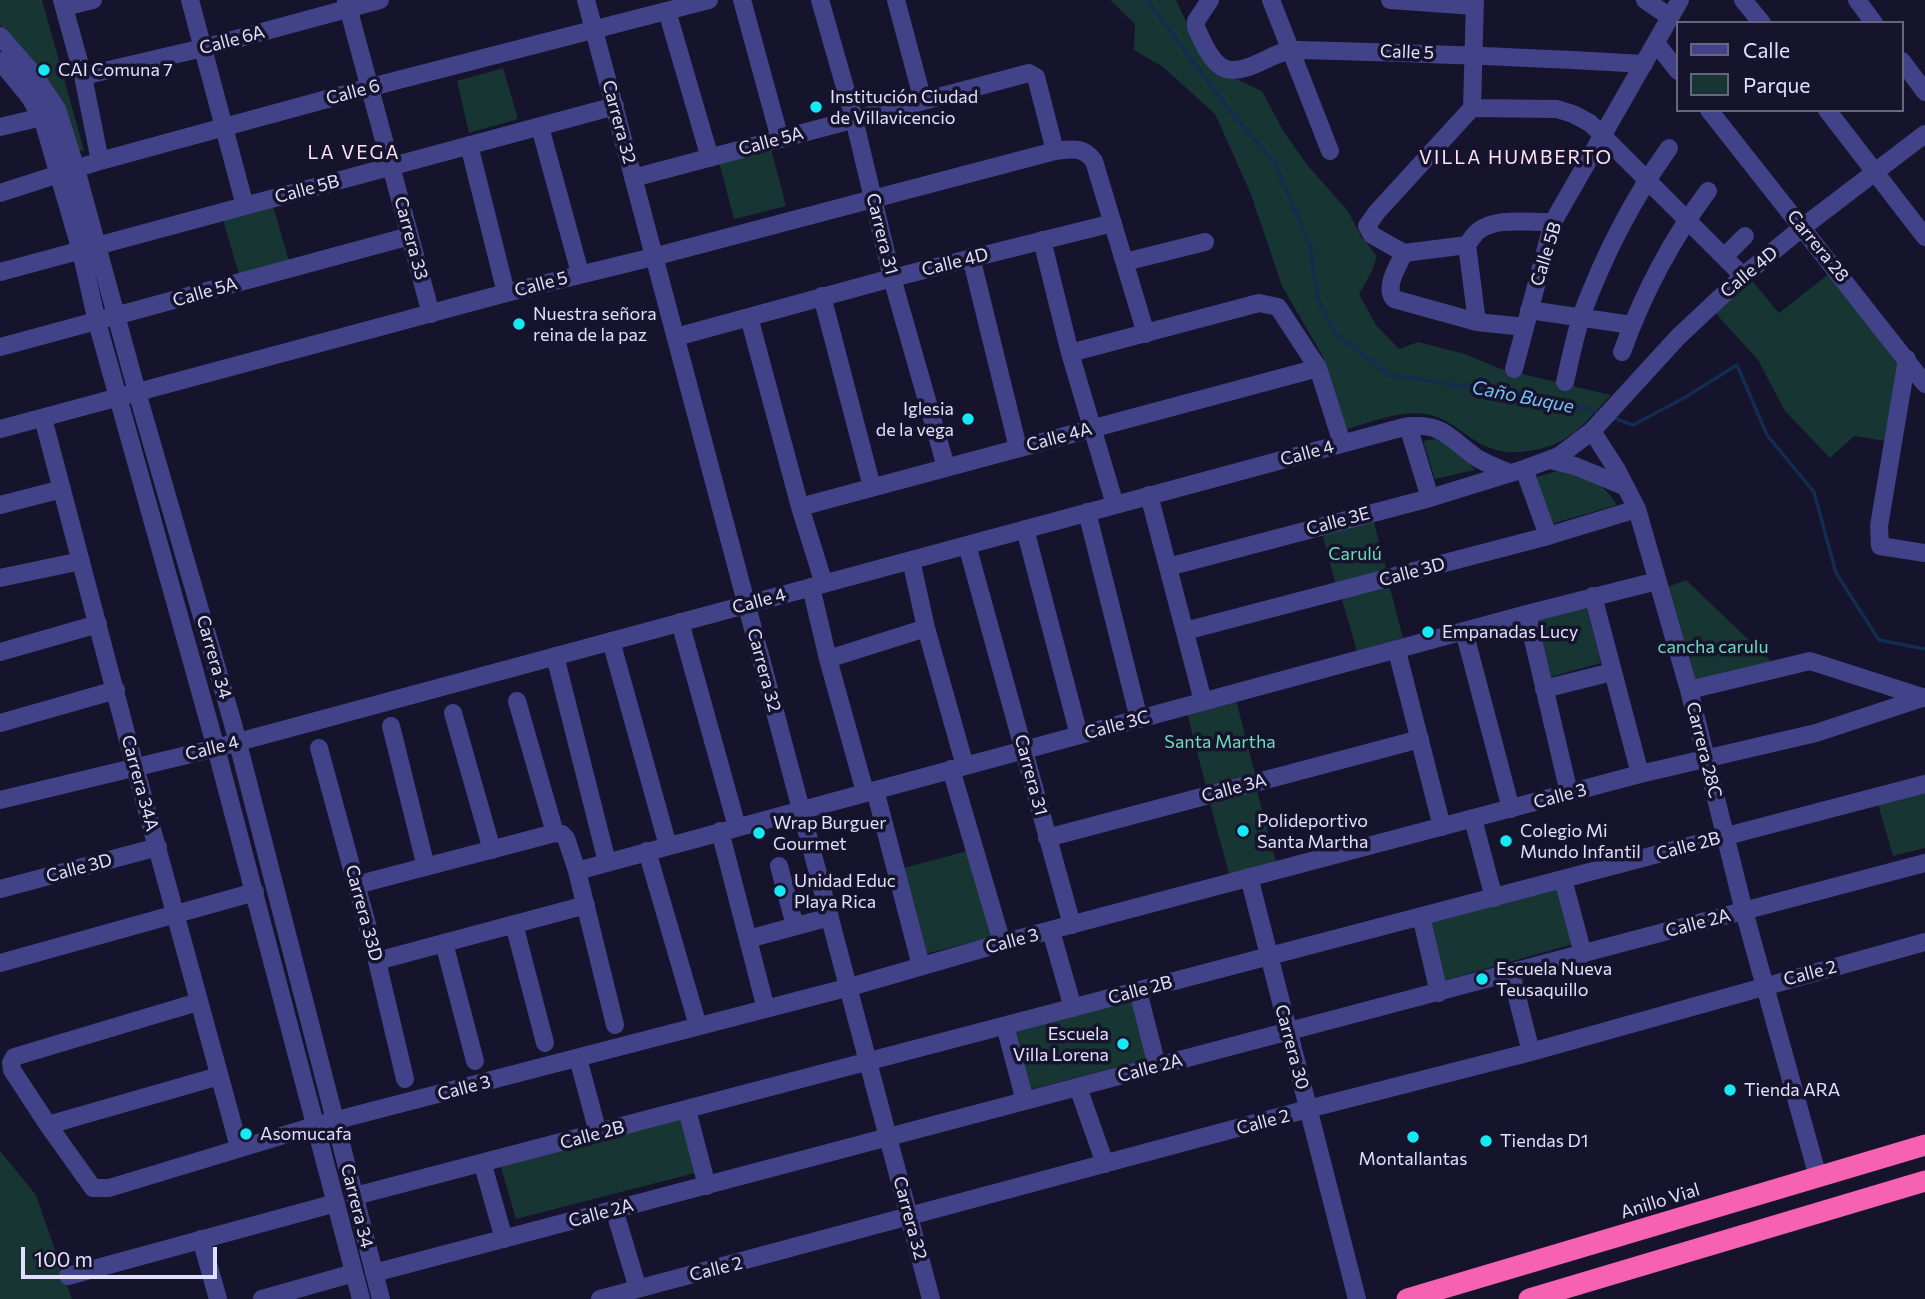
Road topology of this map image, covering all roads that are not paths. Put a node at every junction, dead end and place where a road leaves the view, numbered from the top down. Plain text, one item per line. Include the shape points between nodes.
1 (93, 0) edge
2 (190, 0) edge
3 (380, 0) edge
4 (586, 0) edge
5 (709, 0) edge
6 (742, 0) edge
7 (820, 0) edge
8 (896, 0) edge
9 (1210, 0) edge
10 (1270, 0) edge
11 (1390, 0) edge
12 (1645, 0) edge
13 (1680, 0) edge
14 (1743, 0) edge
15 (1857, 0) edge
16 (1474, 3) edge
17 (63, 4) edge
18 (347, 4) edge
19 (667, 11) junction
20 (1670, 17) junction
21 (1760, 21) edge
22 (1873, 21) edge
23 (594, 29) junction
24 (0, 36) edge
25 (1656, 43) junction
26 (203, 48) junction
27 (1291, 49) junction
28 (1473, 54) junction
29 (0, 61) edge
30 (1644, 64) junction
31 (1904, 64) edge
32 (1676, 68) edge
33 (83, 76) junction
34 (371, 87) junction
35 (1925, 92) edge
36 (923, 101) junction
37 (615, 106) junction
38 (1472, 108) junction
39 (1711, 112) edge
40 (1829, 112) edge
41 (42, 117) junction
42 (854, 119) junction
43 (0, 127) edge
44 (540, 127) junction
45 (224, 128) junction
46 (1603, 134) junction
47 (1925, 134) edge
48 (780, 138) junction
49 (469, 145) junction
50 (1669, 148) dead end
51 (1055, 151) junction
52 (1330, 151) dead end
53 (710, 158) junction
54 (100, 161) junction
55 (392, 166) junction
56 (68, 172) junction
57 (1874, 173) junction
58 (633, 178) junction
59 (1647, 179) junction
60 (1708, 191) dead end
61 (0, 193) edge
62 (874, 199) junction
63 (246, 206) junction
64 (1687, 219) junction
65 (1553, 222) junction
66 (1113, 223) junction
67 (1803, 227) junction
68 (410, 236) junction
69 (1745, 236) dead end
70 (1925, 237) edge
71 (1042, 240) junction
72 (1205, 242) dead end
73 (1467, 245) junction
74 (99, 246) junction
75 (81, 251) junction
76 (1404, 253) junction
77 (653, 257) junction
78 (971, 257) junction
79 (1724, 257) junction
80 (1125, 262) junction
81 (0, 272) edge
82 (580, 273) junction
83 (1743, 276) junction
84 (892, 278) junction
85 (506, 293) junction
86 (822, 296) junction
87 (431, 314) junction
88 (117, 316) junction
89 (749, 317) junction
90 (1581, 317) junction
91 (1527, 318) junction
92 (97, 321) junction
93 (1477, 322) junction
94 (1632, 326) junction
95 (1146, 334) junction
96 (676, 337) junction
97 (0, 347) edge
98 (1622, 352) dead end
99 (1070, 353) junction
100 (1907, 359) junction
101 (1318, 368) junction
102 (1514, 369) dead end
103 (1565, 382) dead end
104 (1925, 384) edge
105 (137, 393) junction
106 (118, 397) junction
107 (43, 418) junction
108 (1408, 426) junction
109 (1091, 428) junction
110 (1595, 428) junction
111 (0, 429) edge
112 (1342, 443) junction
113 (1018, 448) junction
114 (1550, 460) junction
115 (946, 467) junction
116 (1516, 471) junction
117 (872, 487) junction
118 (1626, 487) junction
119 (62, 489) junction
120 (1149, 495) junction
121 (1430, 498) junction
122 (0, 505) edge
123 (1115, 505) junction
124 (800, 507) junction
125 (1637, 509) junction
126 (1087, 512) junction
127 (1025, 529) junction
128 (1548, 537) junction
129 (967, 545) junction
130 (1925, 553) edge
131 (911, 560) junction
132 (81, 561) junction
133 (1168, 567) junction
134 (0, 578) edge
135 (1657, 581) junction
136 (818, 585) junction
137 (1593, 596) junction
138 (747, 604) junction
139 (1527, 614) junction
140 (680, 622) junction
141 (98, 624) junction
142 (926, 628) junction
143 (1464, 631) junction
144 (1185, 632) junction
145 (611, 641) junction
146 (1397, 651) junction
147 (0, 652) edge
148 (555, 656) junction
149 (828, 659) junction
150 (1612, 672) junction
151 (1544, 689) junction
152 (116, 690) junction
153 (1689, 691) junction
154 (1925, 697) edge
155 (517, 701) dead end
156 (1203, 701) junction
157 (453, 713) dead end
158 (1139, 719) junction
159 (0, 723) edge
160 (391, 726) dead end
161 (1079, 735) junction
162 (1420, 739) junction
163 (237, 742) junction
164 (216, 748) junction
165 (319, 748) dead end
166 (1025, 750) junction
167 (1707, 758) junction
168 (135, 767) junction
169 (958, 767) junction
170 (1640, 774) junction
171 (1925, 784) edge
172 (870, 791) junction
173 (1569, 793) junction
174 (1, 798) edge
175 (802, 809) junction
176 (1511, 809) junction
177 (1473, 819) junction
178 (1442, 827) junction
179 (729, 829) junction
180 (561, 835) junction
181 (1726, 836) junction
182 (1047, 838) junction
183 (668, 846) junction
184 (158, 847) junction
185 (492, 850) junction
186 (647, 851) junction
187 (607, 862) junction
188 (1925, 863) edge
189 (779, 866) dead end
190 (426, 867) junction
191 (577, 871) junction
192 (1249, 877) junction
193 (1563, 879) junction
194 (356, 885) junction
195 (0, 889) edge
196 (255, 892) junction
197 (1494, 898) junction
198 (586, 905) junction
199 (1744, 911) junction
200 (176, 915) junction
201 (1421, 916) junction
202 (830, 917) junction
203 (514, 924) junction
204 (1072, 925) junction
205 (795, 926) junction
206 (1051, 931) junction
207 (748, 939) junction
208 (1925, 942) edge
209 (444, 943) junction
210 (1002, 943) junction
211 (1583, 954) junction
212 (1269, 956) junction
213 (377, 961) junction
214 (0, 963) edge
215 (921, 966) junction
216 (1511, 973) junction
217 (1766, 985) junction
218 (850, 987) junction
219 (1138, 991) junction
220 (1439, 993) junction
221 (198, 1002) junction
222 (1073, 1008) junction
223 (766, 1009) junction
224 (615, 1025) dead end
225 (698, 1026) junction
226 (1005, 1026) junction
227 (1288, 1032) junction
228 (545, 1043) dead end
229 (1531, 1052) junction
230 (578, 1058) junction
231 (475, 1061) dead end
232 (869, 1061) junction
233 (1157, 1066) junction
234 (219, 1076) junction
235 (405, 1079) dead end
236 (1079, 1087) junction
237 (1025, 1101) junction
238 (1308, 1109) junction
239 (687, 1110) junction
240 (336, 1121) junction
241 (48, 1125) junction
242 (314, 1126) junction
243 (598, 1133) junction
244 (889, 1137) junction
245 (1925, 1145) edge
246 (239, 1147) junction
247 (1105, 1164) junction
248 (483, 1165) junction
249 (1818, 1177) junction
250 (1925, 1181) edge
251 (707, 1186) junction
252 (355, 1196) junction
253 (336, 1203) junction
254 (614, 1209) junction
255 (911, 1216) junction
256 (201, 1239) junction
257 (504, 1239) junction
258 (354, 1273) junction
259 (374, 1273) junction
260 (68, 1276) dead end
261 (638, 1289) junction
262 (218, 1299) edge
263 (262, 1299) edge
264 (361, 1299) edge
265 (381, 1299) edge
266 (600, 1299) edge
267 (931, 1299) edge
268 (1357, 1299) edge
269 (1407, 1299) edge
270 (1529, 1299) edge

1 - 17 street
2 - 26 street
3 - 18 street, Calle 6A
4 - 23 street, Carrera 32
5 - 19 street, Calle 6
6 - 48 street
7 - 42 street, Carrera 31
8 - 36 street
9 - 27 street, Calle 5 via 1196,27 1224,69 1235,70
10 - 27 street
11 - 16 street
12 - 20 street
13 - 20 street, Calle 5B
14 - 21 street
15 - 22 street
16 - 28 street
17 - 33 street
18 - 26 street, Calle 6A
18 - 34 street, Carrera 33
19 - 23 street, Calle 6
19 - 53 street
20 - 25 street, Calle 5B
23 - 34 street, Calle 6
23 - 37 street, Carrera 32
24 - 56 street, Carrera 34 via 57,109
25 - 30 street, Calle 5B
25 - 32 street
26 - 33 street, Calle 6A
26 - 45 street
27 - 28 street, Calle 5
27 - 52 street
28 - 30 street, Calle 5
28 - 38 street
29 - 41 street, Carrera 34
30 - 46 street, Calle 5B
31 - 35 street
33 - 54 street
34 - 45 street, Calle 6
34 - 55 street, Carrera 33
36 - 42 street, Calle 5A
36 - 51 street, Calle 5A via 1034,74
37 - 44 street, Calle 5B
37 - 58 street, Carrera 32
38 - 46 street via 1557,109
38 - 76 street via 1367,226 1372,235
39 - 67 street, Carrera 28
40 - 57 street
41 - 43 street
41 - 56 street, Carrera 34
42 - 48 street, Calle 5A
42 - 62 street, Carrera 31
44 - 49 street, Calle 5B
44 - 82 street
45 - 54 street, Calle 6
45 - 63 street
46 - 59 street
46 - 65 street, Calle 5B
47 - 57 street, Calle 4D
48 - 53 street, Calle 5A
49 - 55 street, Calle 5B
49 - 85 street
50 - 59 street
51 - 62 street, Calle 5
51 - 66 street, Calle 5 via 1083,150 1094,161
53 - 58 street, Calle 5A
54 - 56 street, Calle 6
55 - 63 street, Calle 5B
55 - 68 street, Carrera 33
56 - 61 street, Calle 6
56 - 74 street, Carrera 34
56 - 75 street, Carrera 34
57 - 67 street, Calle 4D
57 - 70 street
58 - 77 street, Carrera 32
59 - 64 street
59 - 90 street via 1610,245
60 - 64 street
62 - 77 street, Calle 5
62 - 84 street, Carrera 31
63 - 74 street, Calle 5B
64 - 79 street
64 - 94 street via 1656,271
65 - 73 street via 1487,225
65 - 91 street, Calle 5B
66 - 71 street, Calle 4D
66 - 80 street
67 - 83 street, Calle 4D
67 - 100 street, Carrera 28
68 - 87 street, Carrera 33
68 - 88 street, Calle 5A
69 - 79 street
71 - 78 street, Calle 4D
71 - 99 street
72 - 80 street
73 - 76 street
73 - 93 street
74 - 75 street, Calle 5B
74 - 88 street, Carrera 34
75 - 81 street, Calle 5B
75 - 92 street, Carrera 34
76 - 93 street via 1390,288 1394,299
77 - 82 street, Calle 5
77 - 96 street, Carrera 32
78 - 84 street, Calle 4D
78 - 113 street
79 - 83 street
80 - 95 street
82 - 85 street, Calle 5
83 - 110 street, Calle 4D via 1678,337
84 - 86 street, Calle 4D
84 - 115 street, Carrera 31
85 - 87 street, Calle 5
86 - 89 street, Calle 4D
86 - 117 street
87 - 105 street, Calle 5
88 - 92 street, Calle 5A
88 - 105 street, Carrera 34
89 - 96 street, Calle 4D
89 - 124 street
90 - 91 street
90 - 94 street
90 - 103 street
91 - 93 street
91 - 102 street, Calle 5B
92 - 97 street, Calle 5A
92 - 106 street, Carrera 34
94 - 98 street
95 - 99 street
95 - 101 street via 1268,304 1278,307
96 - 138 street, Carrera 32
99 - 109 street
100 - 104 street, Carrera 28
100 - 130 street via 1879,526 1880,546
101 - 109 street, Calle 4A
101 - 112 street
105 - 106 street, Calle 5
105 - 163 street, Carrera 34
106 - 107 street, Calle 5
106 - 164 street, Carrera 34
107 - 111 street, Calle 5
107 - 119 street, Carrera 34A
108 - 112 street, Calle 4
108 - 116 street, Calle 4 via 1441,430 1479,459
108 - 121 street
109 - 113 street, Calle 4A
109 - 123 street
110 - 114 street
110 - 118 street, Carrera 28C
112 - 120 street, Calle 4
113 - 115 street, Calle 4A
114 - 116 street
114 - 118 street
115 - 117 street, Calle 4A
116 - 121 street, Calle 3E
116 - 128 street
117 - 124 street, Calle 4A
118 - 125 street, Carrera 28C
119 - 122 street
119 - 132 street, Carrera 34A
120 - 123 street, Calle 4
120 - 133 street
121 - 133 street, Calle 3E
123 - 126 street, Calle 4
124 - 136 street
125 - 128 street, Calle 3D
125 - 135 street, Carrera 28C
126 - 127 street, Calle 4
126 - 158 street
127 - 129 street, Calle 4
127 - 161 street
128 - 144 street, Calle 3D
129 - 131 street, Calle 4
129 - 166 street, Carrera 31
131 - 136 street, Calle 4
131 - 142 street
132 - 134 street
132 - 141 street, Carrera 34A
133 - 144 street
135 - 137 street, Calle 3C
135 - 153 street, Carrera 28C
136 - 138 street, Calle 4
136 - 149 street
137 - 139 street, Calle 3C
137 - 150 street
138 - 140 street, Calle 4
138 - 175 street, Carrera 32
139 - 143 street, Calle 3C
139 - 151 street
140 - 145 street, Calle 4
140 - 179 street
141 - 147 street
141 - 152 street, Carrera 34A
142 - 149 street
142 - 169 street
143 - 146 street, Calle 3C
143 - 176 street
144 - 156 street
145 - 148 street, Calle 4
145 - 183 street
146 - 156 street, Calle 3C
146 - 162 street
148 - 163 street, Calle 4
148 - 187 street
149 - 172 street
150 - 151 street
150 - 170 street
151 - 173 street
152 - 159 street
152 - 168 street, Carrera 34A
153 - 154 street via 1810,662
153 - 167 street, Carrera 28C
154 - 167 street, Calle 3 via 1816,733
155 - 180 street
156 - 158 street, Calle 3C
157 - 185 street
158 - 161 street, Calle 3C
160 - 190 street
161 - 166 street, Calle 3C
162 - 178 street
162 - 182 street, Calle 3A
163 - 164 street, Calle 4
163 - 240 street, Carrera 34
164 - 168 street, Calle 4
164 - 196 street, Carrera 34
165 - 194 street, Carrera 33D
166 - 169 street, Calle 3C
166 - 182 street, Carrera 31
167 - 170 street, Calle 3
167 - 181 street, Carrera 28C
168 - 174 street, Calle 4
168 - 184 street, Carrera 34A
169 - 172 street, Calle 3C
169 - 210 street
170 - 173 street, Calle 3
171 - 181 street, Calle 2B
172 - 175 street, Calle 3C
172 - 215 street
173 - 176 street, Calle 3
175 - 179 street, Calle 3C
175 - 202 street, Carrera 32
176 - 177 street, Calle 3
177 - 178 street, Calle 3
177 - 197 street
178 - 192 street, Calle 3
179 - 183 street, Calle 3C
179 - 207 street
180 - 185 street
180 - 191 street
181 - 193 street, Calle 2B
181 - 199 street, Carrera 28C
182 - 204 street, Carrera 31
183 - 186 street, Calle 3C
184 - 195 street, Calle 3D
184 - 200 street, Carrera 34A
185 - 190 street
186 - 187 street, Calle 3C
186 - 225 street
187 - 191 street, Calle 3C
188 - 199 street, Calle 2A
189 - 205 street
190 - 194 street
191 - 198 street
192 - 204 street, Calle 3
192 - 212 street, Carrera 30
193 - 197 street, Calle 2B
193 - 211 street
194 - 213 street, Carrera 33D
196 - 200 street
196 - 242 street, Carrera 34
197 - 201 street, Calle 2B
198 - 203 street
198 - 224 street
199 - 211 street, Calle 2A
199 - 217 street, Carrera 28C
200 - 214 street
200 - 221 street, Carrera 34A
201 - 212 street, Calle 2B
201 - 220 street
202 - 205 street
202 - 218 street, Carrera 32
203 - 209 street
203 - 228 street
204 - 206 street, Calle 3
205 - 207 street
206 - 210 street, Calle 3
206 - 222 street
207 - 223 street
208 - 217 street, Calle 2
209 - 213 street
209 - 231 street
210 - 215 street, Calle 3
211 - 216 street, Calle 2A
212 - 219 street, Calle 2B
212 - 227 street, Carrera 30
213 - 235 street, Carrera 33D
215 - 218 street, Calle 3
216 - 220 street, Calle 2A
216 - 229 street
217 - 229 street, Calle 2
217 - 249 street, Carrera 28C
218 - 223 street, Calle 3
218 - 232 street, Carrera 32
219 - 222 street, Calle 2B
219 - 233 street
220 - 227 street, Calle 2A
221 - 234 street, Carrera 34A
221 - 241 street via 14,1057 12,1070
222 - 226 street, Calle 2B
223 - 225 street, Calle 3
225 - 230 street, Calle 3
226 - 232 street, Calle 2B
226 - 237 street
227 - 233 street, Calle 2A
227 - 238 street, Carrera 30
229 - 238 street, Calle 2
230 - 240 street, Calle 3
230 - 243 street
232 - 239 street, Calle 2B
232 - 244 street, Carrera 32
233 - 236 street, Calle 2A
234 - 241 street
234 - 246 street, Carrera 34A
236 - 237 street, Calle 2A
236 - 247 street
237 - 244 street, Calle 2A
238 - 247 street, Calle 2
238 - 268 street, Carrera 30
239 - 243 street, Calle 2B
239 - 251 street
240 - 242 street, Calle 3
240 - 252 street, Carrera 34
241 - 246 street, Calle 3 via 93,1188 100,1189
242 - 246 street, Calle 3
242 - 253 street, Carrera 34
243 - 248 street, Calle 2B
244 - 251 street, Calle 2A
244 - 255 street, Carrera 32
245 - 249 highway, Anillo Vial
247 - 255 street, Calle 2
248 - 252 street, Calle 2B
248 - 257 street
249 - 269 highway, Anillo Vial
250 - 270 highway
251 - 254 street, Calle 2A
252 - 259 street, Carrera 34
253 - 256 street
253 - 258 street, Carrera 34
254 - 257 street, Calle 2A
254 - 261 street
255 - 261 street, Calle 2
255 - 267 street, Carrera 32
256 - 260 street
256 - 262 street
257 - 259 street, Calle 2A
258 - 263 street
258 - 264 street, Carrera 34
259 - 265 street, Carrera 34
261 - 266 street, Calle 2

